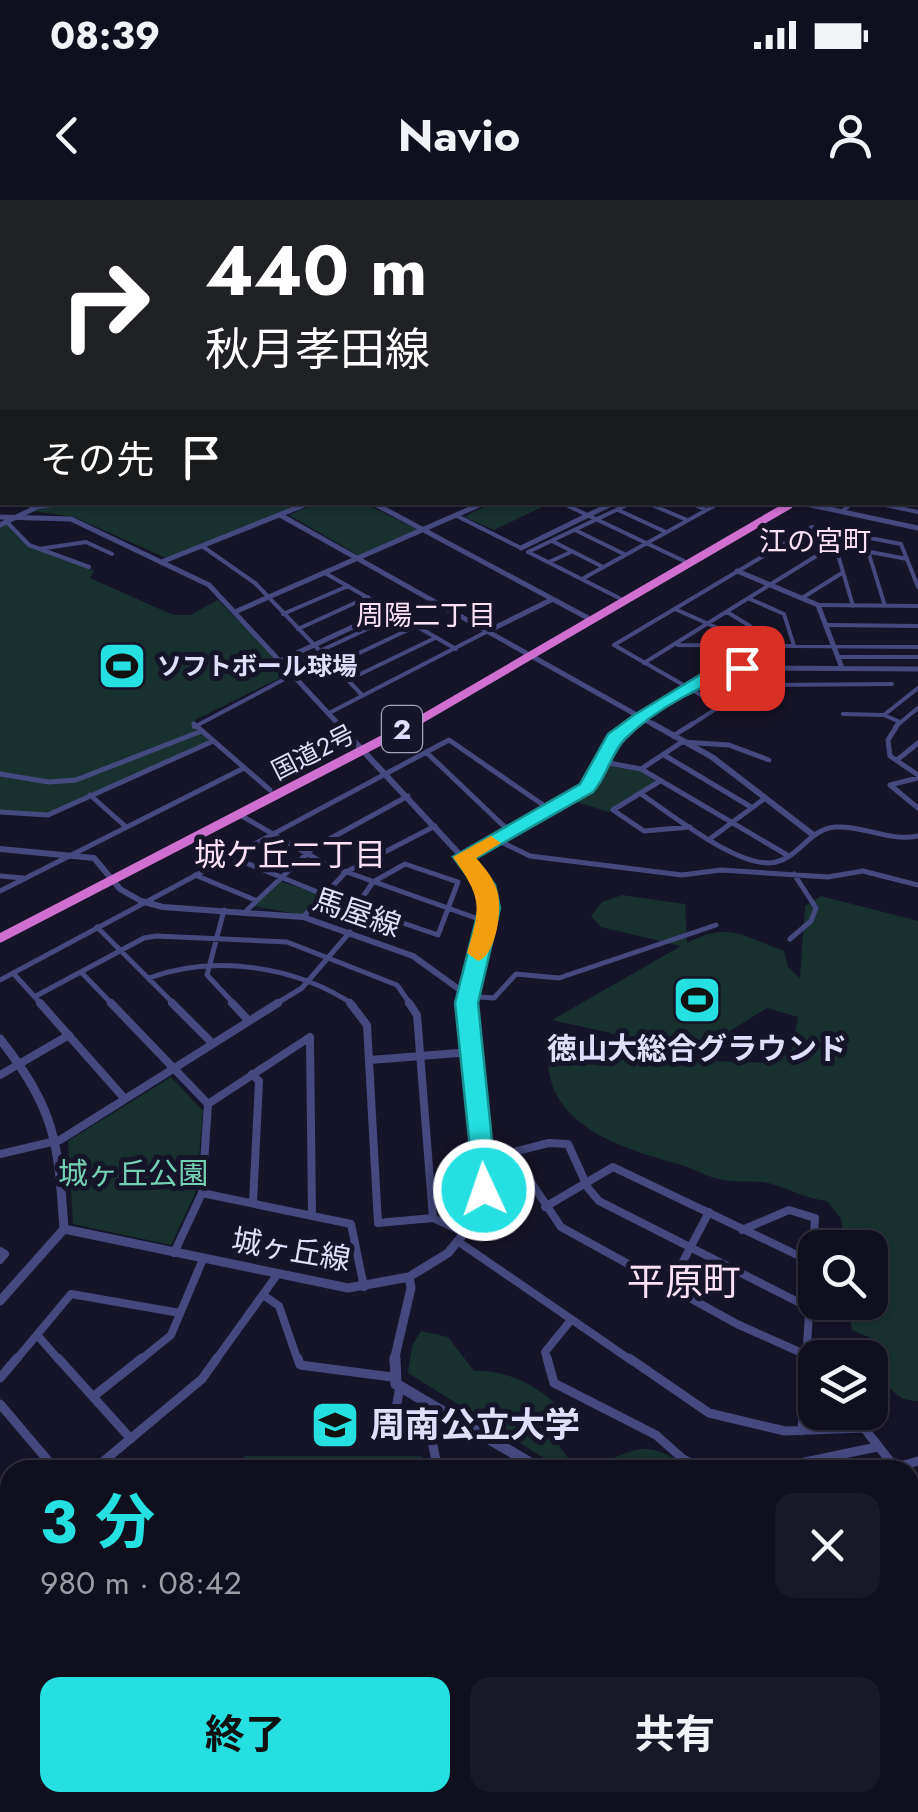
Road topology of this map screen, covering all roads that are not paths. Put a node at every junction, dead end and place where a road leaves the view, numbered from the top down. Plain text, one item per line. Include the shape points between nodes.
1 (32, 505) edge
2 (305, 505) edge
3 (376, 505) edge
4 (480, 505) edge
5 (652, 505) edge
6 (696, 505) edge
7 (716, 505) edge
8 (781, 505) edge
9 (790, 505) edge
10 (809, 505) edge
11 (850, 505) edge
12 (884, 505) edge
13 (567, 506) edge
14 (616, 506) edge
15 (707, 510) junction
16 (842, 512) junction
17 (918, 512) edge
18 (280, 515) junction
19 (15, 516) junction
20 (457, 516) junction
21 (588, 516) junction
22 (597, 520) junction
23 (688, 520) junction
24 (2, 521) edge
25 (918, 528) edge
26 (575, 530) junction
27 (422, 531) junction
28 (831, 531) junction
29 (667, 532) junction
30 (552, 541) junction
31 (646, 543) junction
32 (834, 545) junction
33 (202, 546) junction
34 (521, 548) joint
35 (38, 549) junction
36 (572, 551) junction
37 (868, 552) junction
38 (112, 554) dead end
39 (626, 555) junction
40 (358, 559) junction
41 (907, 559) junction
42 (164, 561) junction
43 (684, 561) junction
44 (548, 562) junction
45 (90, 567) dead end
46 (604, 567) junction
47 (737, 572) junction
48 (325, 573) junction
49 (842, 573) junction
50 (582, 579) junction
51 (770, 584) junction
52 (348, 586) junction
53 (918, 587) edge
54 (368, 597) junction
55 (268, 598) junction
56 (749, 598) junction
57 (802, 598) junction
58 (553, 599) junction
59 (620, 599) junction
60 (818, 605) junction
61 (853, 606) junction
62 (885, 606) junction
63 (918, 606) edge
64 (675, 608) junction
65 (389, 610) joint
66 (237, 611) junction
67 (726, 612) junction
68 (283, 614) junction
69 (588, 618) junction
70 (708, 623) junction
71 (827, 625) junction
72 (415, 626) junction
73 (918, 626) edge
74 (298, 628) junction
75 (488, 631) junction
76 (436, 638) junction
77 (676, 644) junction
78 (314, 645) junction
79 (734, 645) junction
80 (756, 645) junction
81 (794, 646) junction
82 (834, 646) junction
83 (918, 647) edge
84 (456, 648) junction
85 (320, 651) junction
86 (531, 654) junction
87 (839, 656) junction
88 (918, 657) edge
89 (282, 660) junction
90 (644, 663) junction
91 (334, 665) junction
92 (288, 666) junction
93 (762, 668) junction
94 (842, 668) junction
95 (918, 669) edge
96 (295, 674) junction
97 (348, 680) junction
98 (892, 684) dead end
99 (849, 685) junction
100 (688, 688) junction
101 (918, 688) edge
102 (362, 695) junction
103 (918, 708) edge
104 (331, 712) junction
105 (843, 714) dead end
106 (884, 714) junction
107 (914, 716) edge
108 (640, 719) junction
109 (900, 722) junction
110 (199, 732) junction
111 (673, 736) junction
112 (211, 742) junction
113 (682, 742) junction
114 (918, 743) edge
115 (362, 746) junction
116 (426, 752) junction
117 (664, 755) junction
118 (768, 760) dead end
119 (897, 760) junction
120 (604, 762) junction
121 (244, 768) junction
122 (641, 770) junction
123 (387, 772) junction
124 (0, 774) edge
125 (918, 777) edge
126 (660, 781) junction
127 (270, 790) junction
128 (642, 794) junction
129 (90, 795) junction
130 (409, 796) junction
131 (764, 799) junction
132 (751, 808) junction
133 (918, 808) edge
134 (550, 809) junction
135 (0, 812) edge
136 (239, 814) junction
137 (730, 823) junction
138 (125, 826) junction
139 (436, 826) junction
140 (692, 826) junction
141 (510, 832) junction
142 (812, 834) junction
143 (267, 836) junction
144 (918, 836) edge
145 (712, 838) junction
146 (496, 840) junction
147 (0, 849) edge
148 (306, 853) junction
149 (69, 856) junction
150 (229, 856) junction
151 (788, 856) junction
152 (463, 857) junction
153 (346, 872) junction
154 (194, 874) junction
155 (794, 874) junction
156 (0, 876) edge
157 (110, 876) junction
158 (24, 878) junction
159 (278, 878) junction
160 (373, 882) junction
161 (918, 885) edge
162 (0, 891) edge
163 (325, 895) junction
164 (255, 900) junction
165 (140, 902) junction
166 (448, 908) junction
167 (224, 910) junction
168 (247, 910) junction
169 (303, 917) junction
170 (488, 922) junction
171 (716, 925) dead end
172 (97, 927) junction
173 (350, 932) junction
174 (0, 934) edge
175 (217, 938) junction
176 (790, 938) dead end
177 (122, 951) junction
178 (329, 958) junction
179 (210, 966) junction
180 (81, 972) junction
181 (12, 973) junction
182 (149, 978) junction
183 (0, 980) edge
184 (309, 983) junction
185 (467, 995) junction
186 (36, 996) junction
187 (248, 1020) junction
188 (68, 1035) junction
189 (0, 1039) edge
190 (212, 1043) junction
191 (471, 1052) junction
192 (421, 1056) junction
193 (370, 1060) junction
194 (20, 1064) junction
195 (172, 1067) junction
196 (0, 1074) edge
197 (252, 1074) junction
198 (125, 1100) junction
199 (208, 1104) junction
200 (60, 1140) junction
201 (0, 1154) edge
202 (514, 1157) junction
203 (484, 1159) junction
204 (584, 1185) junction
205 (202, 1193) junction
206 (252, 1204) junction
207 (545, 1207) junction
208 (709, 1212) junction
209 (312, 1216) junction
210 (433, 1218) junction
211 (64, 1229) junction
212 (742, 1230) junction
213 (813, 1230) edge
214 (462, 1238) junction
215 (690, 1248) junction
216 (0, 1251) edge
217 (174, 1252) junction
218 (798, 1256) edge
219 (203, 1259) junction
220 (0, 1260) edge
221 (277, 1275) junction
222 (409, 1277) junction
223 (670, 1286) junction
224 (364, 1288) junction
225 (266, 1297) junction
226 (0, 1301) edge
227 (798, 1302) edge
228 (180, 1313) junction
229 (571, 1320) junction
230 (37, 1334) junction
231 (798, 1351) edge
232 (392, 1377) junction
233 (0, 1378) edge
234 (400, 1387) junction
235 (94, 1396) junction
236 (0, 1404) edge
237 (802, 1431) joint
238 (131, 1439) junction
239 (877, 1447) junction
240 (48, 1460) edge
241 (105, 1460) edge
242 (437, 1460) edge
243 (525, 1460) edge
244 (685, 1460) edge
245 (814, 1460) edge
246 (885, 1460) edge
247 (0, 1533) edge
248 (0, 1550) edge
249 (304, 1812) edge
250 (326, 1812) edge

1 - 19 street
2 - 18 street
3 - 27 street
4 - 20 street
5 - 23 street
6 - 15 street
7 - 15 street
8 - 43 highway, 国道2号 / 2
9 - 86 highway, 国道2号 / 2
10 - 16 street
11 - 16 street
12 - 17 street
13 - 21 street
14 - 21 street
14 - 22 street
14 - 29 street
15 - 23 street
16 - 25 street
18 - 33 street
18 - 40 street
19 - 24 street
19 - 42 street via 70,519
20 - 27 street
20 - 34 street
21 - 22 street
21 - 34 street
22 - 26 street
22 - 31 street
23 - 29 street
24 - 35 street
26 - 30 street
26 - 39 street
27 - 40 street
27 - 58 street
28 - 32 street
28 - 41 street via 900,544
28 - 47 street via 812,527
29 - 31 street
30 - 36 street
30 - 44 street via 528,552
31 - 39 street
31 - 43 street
32 - 37 street
32 - 49 street
32 - 51 street
33 - 42 street
33 - 55 street via 241,570
35 - 38 street via 95,542
35 - 45 street
36 - 44 street
36 - 46 street
37 - 41 street
37 - 62 street
39 - 46 street
40 - 48 street
40 - 75 street
41 - 53 street
42 - 66 street via 209,585
43 - 59 highway, 国道2号 / 2
44 - 50 street
46 - 50 street
47 - 51 street
47 - 64 street
48 - 52 street
48 - 55 street
49 - 57 street
49 - 61 street
50 - 59 street
51 - 56 street
51 - 57 street
52 - 54 street
52 - 68 street
54 - 65 street
54 - 74 street
55 - 66 street
55 - 68 street
56 - 67 street
56 - 81 street via 784,614
57 - 60 street
58 - 69 street
58 - 75 street
59 - 69 highway, 国道2号 / 2
60 - 61 street
60 - 71 street
61 - 62 street
62 - 63 street
64 - 70 street
64 - 90 street via 614,646
65 - 78 street
66 - 89 street
67 - 70 street
67 - 80 street via 747,620
68 - 74 street
69 - 86 highway, 国道2号 / 2
70 - 77 street
70 - 79 street via 731,634
71 - 73 street
71 - 82 street
72 - 76 street
72 - 85 street via 396,615
72 - 91 street
74 - 78 street
75 - 84 street
75 - 86 street
76 - 84 street
76 - 97 street
77 - 79 street
77 - 90 street
78 - 85 street
78 - 89 street
79 - 80 street
80 - 81 street
80 - 93 street
81 - 82 street
82 - 83 street
82 - 87 street
84 - 102 street
85 - 91 street
85 - 92 street
86 - 108 street
86 - 115 highway, 国道2号 / 2
87 - 88 street
87 - 94 street
89 - 92 street
90 - 100 street
91 - 97 street
92 - 96 street
93 - 94 street
93 - 99 street via 768,685
93 - 100 street via 722,671
94 - 95 street
94 - 99 street
96 - 104 street
96 - 110 street via 192,725
97 - 102 street
98 - 99 street
100 - 108 street
100 - 111 street via 720,706
101 - 106 street
102 - 104 street
103 - 107 street
104 - 115 street
105 - 106 street
106 - 109 street
107 - 109 street
108 - 111 street
108 - 120 street via 614,738
109 - 119 street via 887,742
110 - 112 street
110 - 124 street via 76,780
111 - 113 street
112 - 121 street
112 - 129 street
113 - 117 street
113 - 118 street via 730,745
113 - 131 street
114 - 119 street
115 - 123 street
115 - 127 highway, 国道2号 / 2
115 - 136 highway, 国道2号 / 2
116 - 123 street
116 - 134 street via 449,740
116 - 141 street
117 - 122 street
117 - 132 street
119 - 125 street
120 - 122 street
120 - 134 street via 586,788
121 - 127 street
121 - 138 street
122 - 126 street
123 - 130 street
123 - 143 street
125 - 133 street via 890,785
126 - 128 street
126 - 137 street
127 - 157 highway, 国道2号 / 2
128 - 140 street
128 - 140 street via 612,810 644,831
129 - 135 street via 48,815
129 - 138 street
130 - 139 street
130 - 148 street
131 - 132 street
131 - 142 street
132 - 137 street
134 - 141 street
136 - 143 street
136 - 157 highway, 国道2号 / 2
137 - 145 street
137 - 151 street
138 - 149 street
139 - 152 street
139 - 153 street
140 - 145 street
141 - 146 street
142 - 144 street via 832,826 898,842
142 - 151 street
143 - 148 street
143 - 150 street
145 - 151 street via 756,863
146 - 152 street
146 - 155 street via 530,856 682,875
147 - 149 street
148 - 153 street
148 - 159 street
149 - 157 street via 94,858
149 - 158 street
150 - 154 street
150 - 159 street
152 - 170 street via 485,885
153 - 160 street
153 - 163 street
154 - 164 street
154 - 165 street
155 - 161 street via 862,871
155 - 176 street via 816,908
156 - 158 street
157 - 165 street
157 - 174 highway, 国道2号 / 2
158 - 162 street
159 - 163 street
159 - 164 street
160 - 166 street
160 - 166 street via 411,864 458,882
160 - 166 street via 356,907 433,936
163 - 169 street
164 - 168 street
165 - 167 street, 馬屋線
165 - 172 street
166 - 170 street
167 - 168 street, 馬屋線
167 - 175 street
168 - 169 street, 馬屋線
169 - 173 street, 馬屋線
170 - 185 street
171 - 185 street via 559,978 516,974 494,998
172 - 177 street
172 - 181 street
173 - 178 street
173 - 185 street, 馬屋線 via 431,965
175 - 177 street via 156,936
175 - 178 street via 287,942
175 - 179 street
177 - 180 street
177 - 182 street
178 - 184 street
178 - 192 street via 397,985 417,1015
179 - 182 street via 176,966
179 - 184 street
179 - 187 street via 211,980
180 - 186 street
180 - 195 street
181 - 183 street
181 - 186 street
182 - 190 street
184 - 187 street
184 - 193 street via 350,1000 364,1017
185 - 191 street
186 - 188 street
187 - 190 street
188 - 194 street
188 - 198 street
189 - 194 street
190 - 195 street
191 - 192 street
191 - 203 street
192 - 193 street
192 - 210 street
193 - 210 street via 378,1223
194 - 196 street
194 - 200 street via 50,1109
195 - 198 street
195 - 199 street
197 - 199 street
197 - 206 street via 259,1080
197 - 209 street via 312,1040
198 - 200 street
199 - 205 street
200 - 201 street
200 - 211 street
202 - 203 street
202 - 204 street via 549,1142 568,1144
202 - 207 street
203 - 214 street via 481,1204
204 - 207 street
204 - 208 street via 613,1167
204 - 215 street via 599,1201
205 - 206 street
205 - 217 street
206 - 209 street
207 - 223 street via 560,1227
208 - 212 street
208 - 215 street
209 - 224 street via 350,1224
210 - 214 street
211 - 217 street, 城ヶ丘線
211 - 226 street
212 - 213 street via 789,1210 813,1214
212 - 218 street
214 - 222 street, 城ヶ丘線
214 - 229 street
215 - 223 street
215 - 227 street
216 - 220 street via 6,1254
217 - 219 street, 城ヶ丘線
219 - 221 street, 城ヶ丘線
219 - 228 street
221 - 224 street, 城ヶ丘線
221 - 225 street
222 - 224 street, 城ヶ丘線
222 - 232 street
223 - 231 street
225 - 232 street via 279,1306 300,1365
225 - 238 street via 202,1379
228 - 230 street via 71,1294
228 - 235 street via 164,1342
229 - 237 street via 709,1413
229 - 244 street via 545,1352 554,1383 656,1434
230 - 233 street
230 - 235 street
232 - 234 street
234 - 242 street via 396,1408 430,1432
234 - 243 street
235 - 238 street
236 - 240 street
237 - 239 street via 864,1428
238 - 241 street
239 - 245 street
239 - 246 street
247 - 248 street
249 - 250 street

